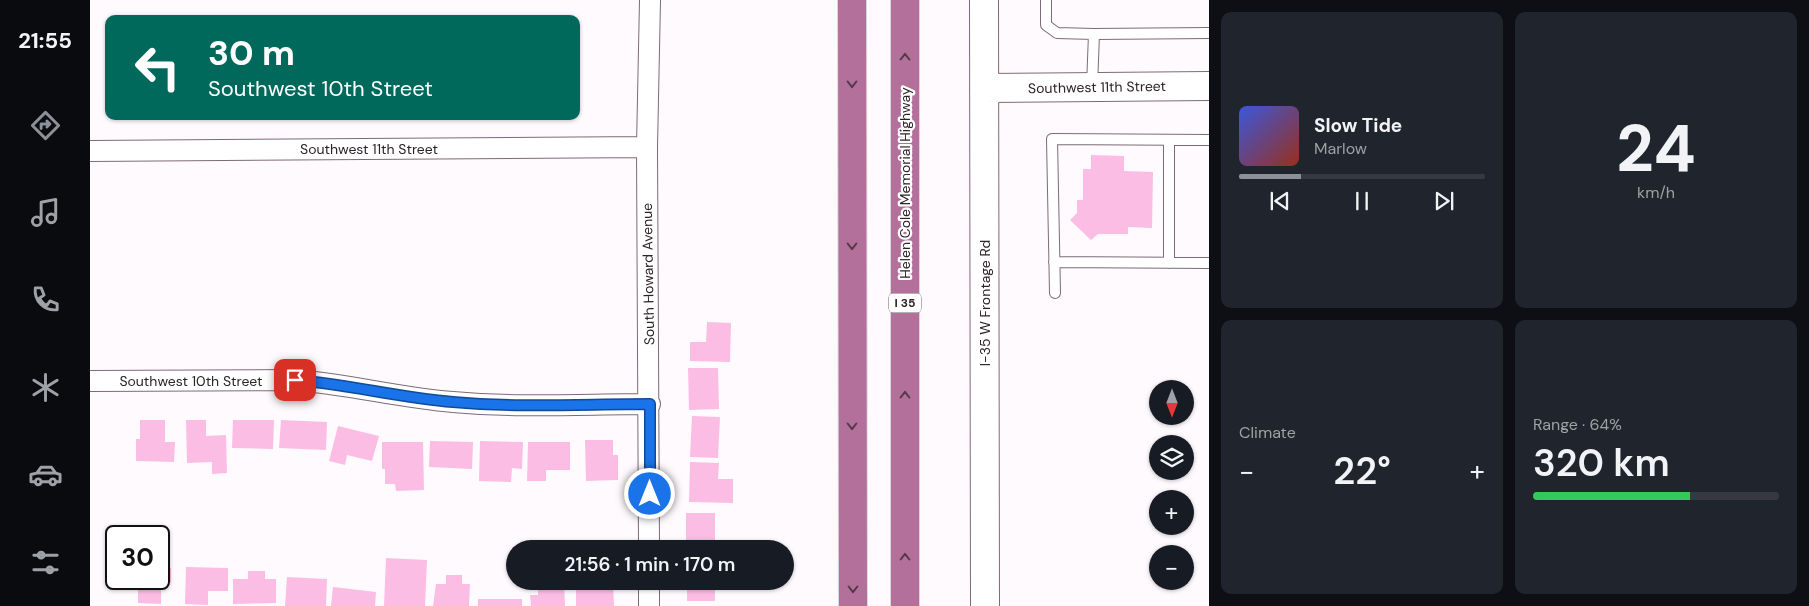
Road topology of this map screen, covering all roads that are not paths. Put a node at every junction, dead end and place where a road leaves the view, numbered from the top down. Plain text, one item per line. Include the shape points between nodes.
1 (650, 0) edge
2 (852, 0) edge
3 (905, 0) edge
4 (984, 0) edge
5 (1046, 0) edge
6 (1209, 33) edge
7 (1094, 34) junction
8 (1209, 86) edge
9 (1092, 87) junction
10 (984, 88) junction
11 (1169, 140) junction
12 (1209, 140) edge
13 (647, 147) junction
14 (90, 151) edge
15 (1054, 262) junction
16 (1169, 263) junction
17 (1209, 264) edge
18 (1055, 293) dead end
19 (90, 381) edge
20 (650, 404) junction
21 (649, 540) edge
22 (649, 590) edge
23 (649, 606) edge
24 (853, 606) edge
25 (905, 606) edge
26 (985, 606) edge

1 - 13 street, South Howard Avenue
2 -> 24 highway
25 -> 3 highway, Helen Cole Memorial Highway / I 35
4 - 10 street, I-35 W Frontage Rd
5 - 7 lane via 1046,25 1057,33
6 - 7 lane
7 - 9 lane
8 - 9 street, Southwest 11th Street
9 - 10 street, Southwest 11th Street
10 - 26 street, I-35 W Frontage Rd
11 - 12 lane
11 - 15 lane via 1052,139
11 - 16 lane
13 - 14 street, Southwest 11th Street
13 - 20 street, South Howard Avenue
15 - 16 lane
15 - 18 lane
16 - 17 lane
19 - 20 street, Southwest 10th Street via 295,380 325,382 406,398 456,402
20 - 21 street, South Howard Avenue
22 - 23 street

